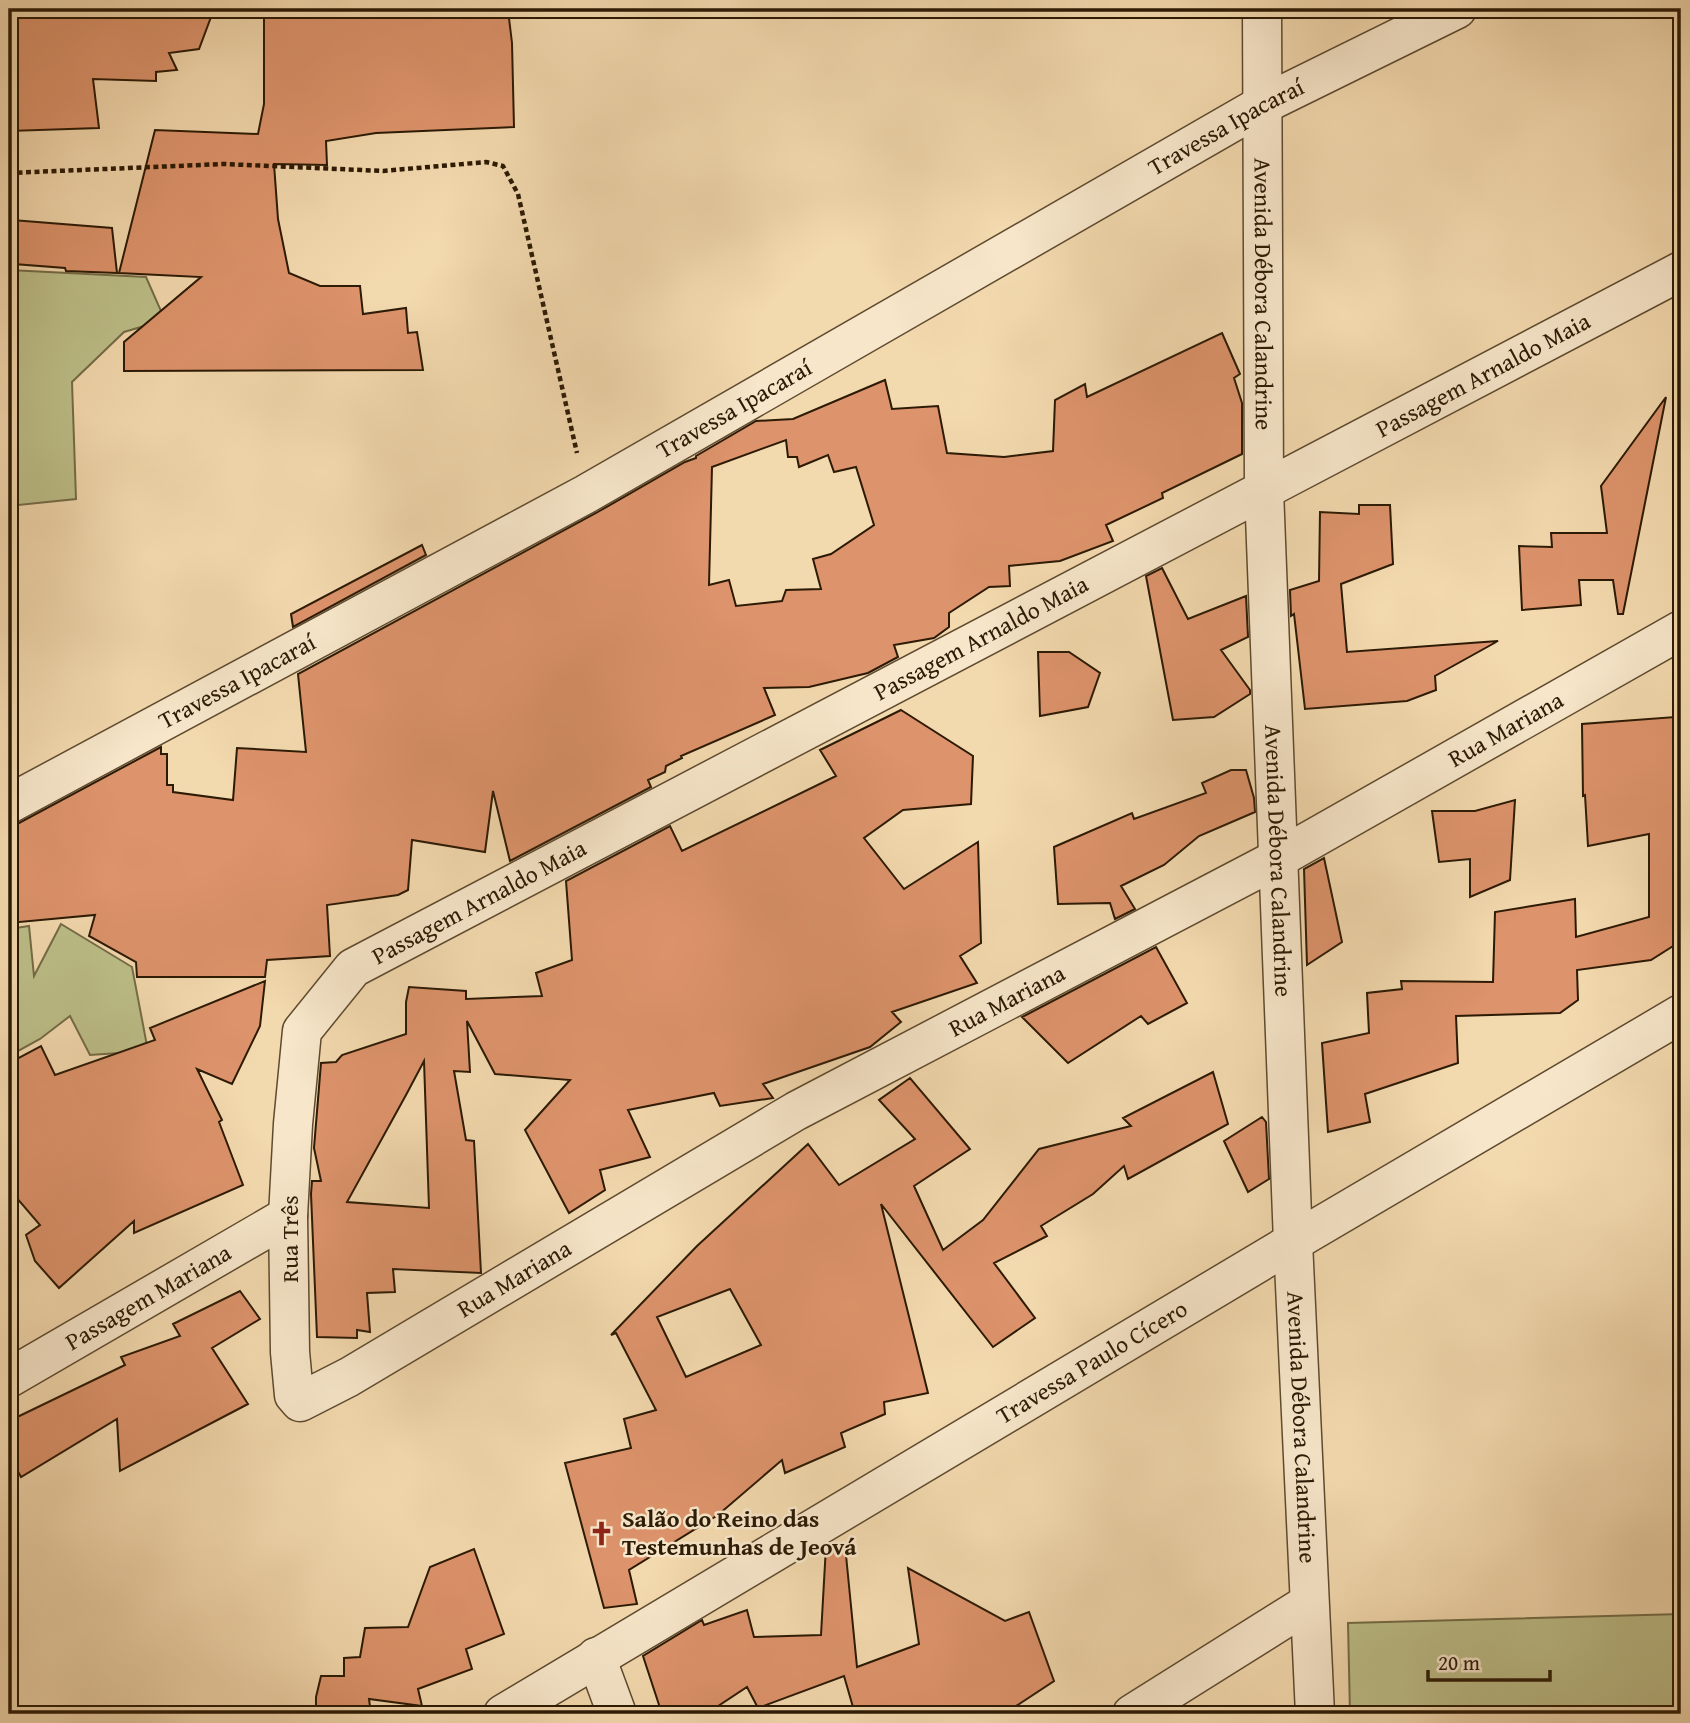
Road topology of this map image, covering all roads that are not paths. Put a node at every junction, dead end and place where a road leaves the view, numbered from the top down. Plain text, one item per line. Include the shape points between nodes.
1 (1262, 9) edge
2 (1457, 9) edge
3 (1262, 105) junction
4 (1681, 271) edge
5 (1265, 490) junction
6 (1681, 630) edge
7 (9, 804) edge
8 (1279, 858) junction
9 (1681, 1014) edge
10 (302, 1031) joint
11 (288, 1216) junction
12 (1293, 1242) junction
13 (9, 1378) edge
14 (339, 1383) joint
15 (1309, 1603) junction
16 (596, 1657) junction
17 (503, 1714) edge
18 (617, 1714) edge
19 (1132, 1714) edge
20 (1315, 1714) edge

1 - 3 street, Avenida Débora Calandrine
2 - 3 street, Travessa Ipacaraí
3 - 5 street, Avenida Débora Calandrine
3 - 7 street, Travessa Ipacaraí via 586,494
4 - 5 street, Passagem Arnaldo Maia
5 - 8 street, Avenida Débora Calandrine
5 - 10 street, Passagem Arnaldo Maia via 353,968
6 - 8 street, Rua Mariana
8 - 12 street, Avenida Débora Calandrine
8 - 14 street, Rua Mariana via 796,1111
9 - 12 street, Travessa Paulo Cícero
10 - 11 street, Rua Três
11 - 13 street, Passagem Mariana
11 - 14 street, Rua Três via 294,1395 300,1402
12 - 15 street, Avenida Débora Calandrine
12 - 16 street, Travessa Paulo Cícero
15 - 19 street
15 - 20 street, Avenida Débora Calandrine
16 - 17 street, Travessa Paulo Cícero
16 - 18 street

